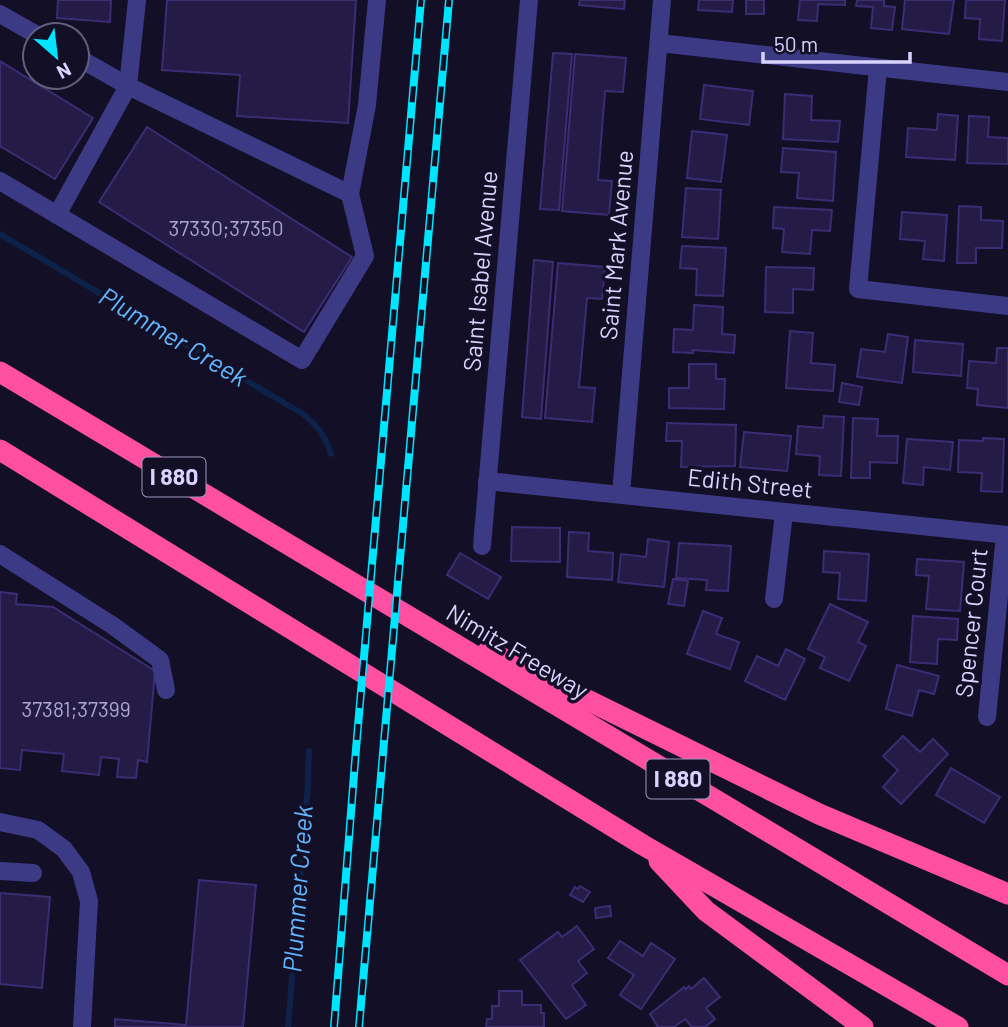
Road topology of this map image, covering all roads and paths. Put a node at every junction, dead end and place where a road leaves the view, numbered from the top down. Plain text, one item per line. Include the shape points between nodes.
1 (136, 0) edge
2 (377, 0) edge
3 (529, 0) edge
4 (662, 0) edge
5 (0, 14) edge
6 (21, 26) edge
7 (659, 43) junction
8 (91, 65) edge
9 (878, 68) junction
10 (1008, 82) edge
11 (128, 86) junction
12 (0, 181) edge
13 (350, 194) junction
14 (57, 215) junction
15 (1008, 306) edge
16 (0, 372) edge
17 (0, 450) edge
18 (487, 481) junction
19 (621, 494) junction
20 (784, 513) junction
21 (1007, 535) edge
22 (482, 546) dead end
23 (0, 554) edge
24 (347, 582) junction
25 (774, 599) dead end
26 (166, 690) dead end
27 (987, 717) dead end
28 (0, 822) edge
29 (643, 845) junction
30 (0, 871) edge
31 (33, 873) dead end
32 (1008, 894) edge
33 (1008, 975) edge
34 (82, 1027) edge
35 (863, 1027) edge
36 (958, 1027) edge

1 - 11 street
2 - 13 street via 367,105
3 - 18 street, Saint Isabel Avenue
4 - 7 street, Saint Mark Avenue
5 - 6 street
7 - 9 street
7 - 19 street, Saint Mark Avenue
8 - 11 street
9 - 10 street
9 - 15 street via 858,289
11 - 13 street
11 - 14 street
12 - 14 street
13 - 14 street via 365,256 302,360
16 - 24 highway, Nimitz Freeway / I 880
17 - 29 highway, I 880
18 - 19 street, Edith Street
18 - 22 street, Saint Isabel Avenue
19 - 20 street, Edith Street
20 - 21 street, Edith Street
20 - 25 street
21 - 27 street, Spencer Court
23 - 26 street via 160,660
24 - 32 highway via 820,814
24 - 33 highway, Nimitz Freeway / I 880
28 - 34 street via 38,830 64,849 81,872 89,901
29 - 35 highway via 706,911
29 - 36 highway, I 880
30 - 31 street

